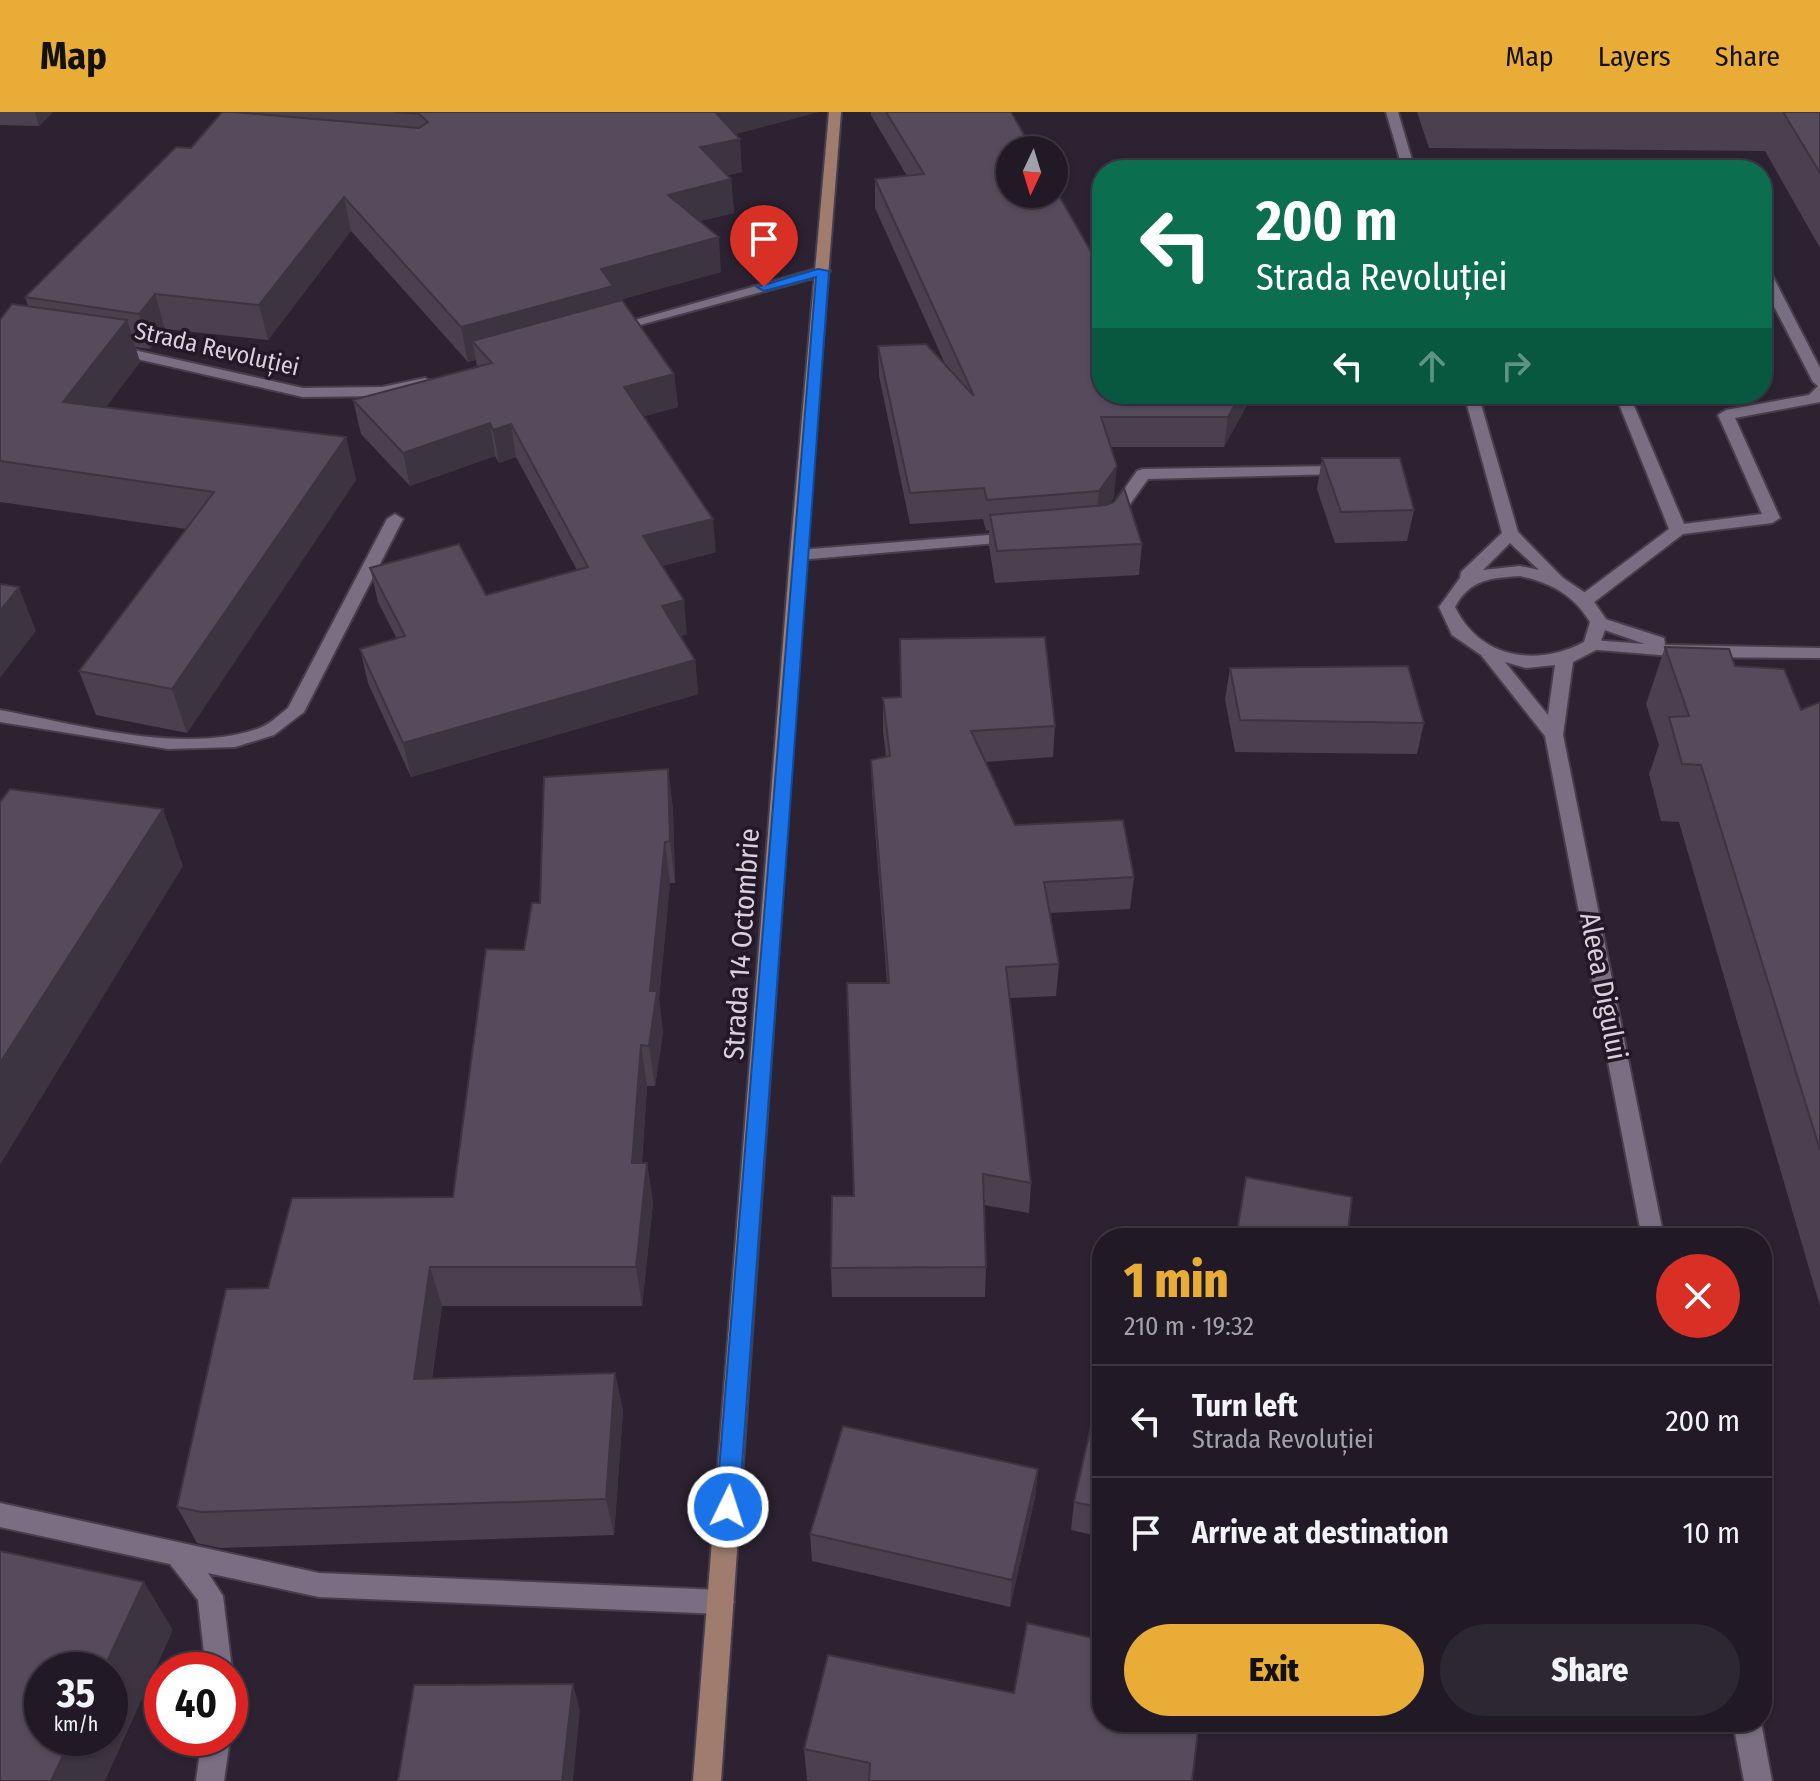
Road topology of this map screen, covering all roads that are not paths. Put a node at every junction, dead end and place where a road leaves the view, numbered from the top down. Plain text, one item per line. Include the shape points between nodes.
1 (835, 112) edge
2 (1392, 112) edge
3 (1406, 160) edge
4 (823, 271) junction
5 (1772, 288) edge
6 (602, 332) edge
7 (96, 346) edge
8 (439, 378) edge
9 (1820, 382) edge
10 (1820, 390) edge
11 (1474, 404) edge
12 (1626, 404) edge
13 (1333, 471) edge
14 (395, 519) dead end
15 (1103, 528) edge
16 (1678, 530) junction
17 (1510, 534) junction
18 (1027, 536) edge
19 (798, 555) junction
20 (1558, 580) junction
21 (1457, 586) junction
22 (1587, 599) junction
23 (1599, 622) junction
24 (1592, 645) junction
25 (1487, 651) junction
26 (1684, 652) junction
27 (1820, 653) edge
28 (1565, 659) junction
29 (0, 716) edge
30 (1554, 735) junction
31 (1651, 1228) edge
32 (0, 1515) edge
33 (178, 1554) junction
34 (721, 1602) junction
35 (217, 1652) edge
36 (1749, 1732) edge
37 (213, 1756) edge
38 (210, 1781) edge
39 (707, 1781) edge
40 (1758, 1781) edge

1 - 4 street, Strada 14 Octombrie
2 - 3 street
4 - 6 street
4 - 19 street, Strada 14 Octombrie
5 - 9 street
7 - 8 street, Strada Revoluției via 285,392 363,395
10 - 16 street via 1815,399 1726,415 1772,518
11 - 17 street
12 - 16 street
13 - 15 street via 1143,474
14 - 29 street via 295,712 267,732 229,743 184,745
16 - 22 street
17 - 20 street
17 - 21 street
18 - 19 street
19 - 34 street, Strada 14 Octombrie
20 - 21 street via 1520,571 1496,572
20 - 22 street
21 - 25 street via 1447,607 1458,631
22 - 23 street
23 - 24 street
23 - 26 street
24 - 26 street
24 - 28 street
25 - 28 street via 1526,662
25 - 30 street, Aleea Digului
26 - 27 street
28 - 30 street, Aleea Digului
30 - 31 street, Aleea Digului
32 - 33 street
33 - 34 street via 319,1585
33 - 35 street via 210,1596
34 - 39 street, Strada 14 Octombrie
36 - 40 street
37 - 38 street

